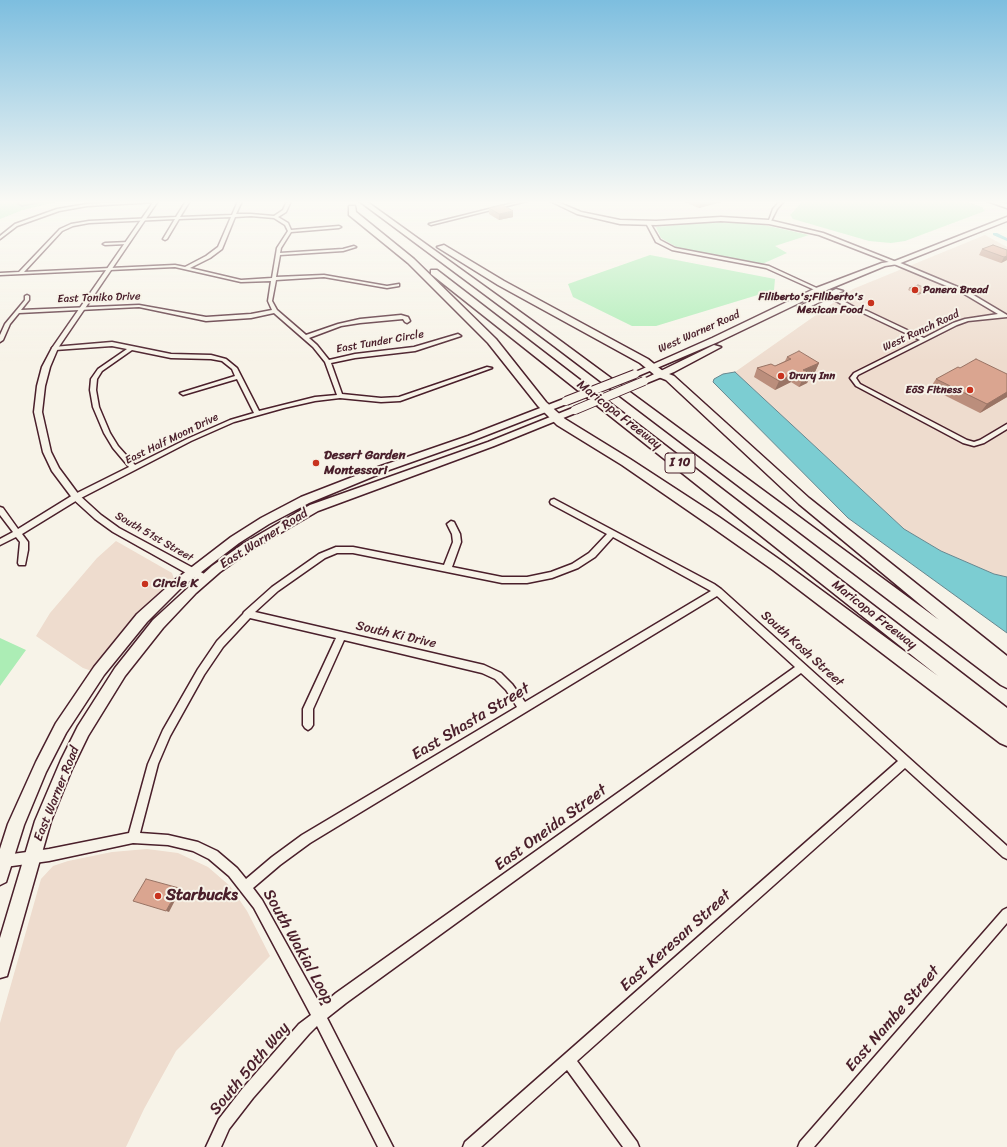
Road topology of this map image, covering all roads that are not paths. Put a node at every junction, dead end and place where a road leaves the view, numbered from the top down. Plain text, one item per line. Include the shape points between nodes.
1 (278, 254) edge
2 (38, 255) edge
3 (119, 255) edge
4 (210, 255) edge
5 (403, 255) edge
6 (411, 255) edge
7 (436, 255) edge
8 (453, 255) edge
9 (699, 255) edge
10 (872, 255) edge
11 (919, 255) edge
12 (896, 264) junction
13 (186, 268) junction
14 (109, 269) junction
15 (20, 273) junction
16 (0, 274) edge
17 (876, 276) dead end
18 (273, 279) junction
19 (397, 284) dead end
20 (844, 289) dead end
21 (819, 290) junction
22 (829, 295) junction
23 (27, 296) dead end
24 (81, 309) junction
25 (275, 311) junction
26 (18, 312) junction
27 (1005, 316) edge
28 (779, 317) junction
29 (407, 321) dead end
30 (458, 336) dead end
31 (305, 337) junction
32 (0, 340) edge
33 (925, 340) junction
34 (55, 348) junction
35 (131, 348) junction
36 (328, 362) junction
37 (489, 368) dead end
38 (655, 370) junction
39 (238, 377) junction
40 (600, 388) joint
41 (183, 393) dead end
42 (610, 395) joint
43 (340, 396) junction
44 (546, 409) junction
45 (257, 413) junction
46 (556, 418) junction
47 (1007, 426) edge
48 (134, 468) junction
49 (322, 493) junction
50 (76, 497) junction
51 (329, 502) junction
52 (554, 502) dead end
53 (0, 510) edge
54 (451, 524) dead end
55 (18, 533) junction
56 (612, 533) junction
57 (0, 542) edge
58 (22, 563) dead end
59 (448, 569) junction
60 (192, 573) junction
61 (204, 579) junction
62 (718, 591) junction
63 (247, 614) junction
64 (342, 636) junction
65 (1007, 666) edge
66 (802, 668) junction
67 (1007, 680) edge
68 (523, 708) junction
69 (1007, 719) edge
70 (308, 725) dead end
71 (1007, 737) edge
72 (905, 761) junction
73 (133, 838) junction
74 (1007, 853) edge
75 (32, 857) junction
76 (2, 869) edge
77 (245, 888) junction
78 (1007, 914) edge
79 (0, 969) edge
80 (319, 1016) junction
81 (568, 1060) junction
82 (213, 1147) edge
83 (386, 1147) edge
84 (470, 1147) edge
85 (632, 1147) edge
86 (805, 1147) edge

1 - 18 street
2 - 15 street
3 - 14 street, South 51st Street
4 - 13 street
5 - 44 highway, Maricopa Freeway / I 10 via 492,341
6 - 69 highway, Maricopa Freeway / I 10
7 - 67 highway, Maricopa Freeway / I 10
8 - 38 highway via 644,361
9 - 21 street via 766,268
10 - 12 street
11 - 12 main road, West Warner Road
12 - 17 main road, West Warner Road via 895,268
12 - 21 main road, West Warner Road via 884,264
12 - 27 street via 963,291
13 - 14 street via 162,266
13 - 18 street via 232,280
14 - 15 street
14 - 24 street, South 51st Street
15 - 16 street
18 - 19 street via 324,276 387,287
18 - 25 street via 270,301
20 - 22 main road, West Warner Road
21 - 28 main road via 819,295 782,311 778,314
21 - 38 main road, West Warner Road
22 - 28 main road, West Warner Road
22 - 33 street via 854,309
23 - 26 street
24 - 25 street, East Toniko Drive via 139,306 206,319 252,316
24 - 26 street, East Toniko Drive
24 - 34 street, South 51st Street
25 - 31 street
26 - 32 street
27 - 33 street, West Ranch Road via 960,322
28 - 38 main road, West Warner Road
29 - 31 street via 405,317 360,320
30 - 36 street, East Tunder Circle via 415,349
31 - 36 street
33 - 47 street, West Ranch Road via 856,374 853,378 858,385 957,438 974,444 987,440
34 - 35 street via 112,344
34 - 50 street, South 51st Street via 46,367 38,412 47,452 55,469
35 - 39 street via 171,356 218,358 228,363
35 - 48 street via 100,370 94,379 93,390 98,414 107,434
36 - 43 street
37 - 43 street, East Half Moon Drive via 400,398 381,400
38 - 40 main road, West Warner Road, bridge via 635,374
38 - 42 main road, West Warner Road, bridge via 644,381
38 - 65 highway via 670,378 832,525
39 - 41 street
39 - 45 street
40 - 44 main road, East Warner Road, bridge
42 - 46 main road, East Warner Road, bridge
43 - 45 street, East Half Moon Drive
44 - 46 highway
44 - 49 main road, East Warner Road
45 - 48 street, East Half Moon Drive via 204,432
46 - 51 main road, East Warner Road
46 - 71 highway via 721,525
48 - 50 street, East Half Moon Drive
49 - 51 main road
49 - 60 main road, East Warner Road via 265,521
50 - 55 street, East Half Moon Drive
50 - 60 street, South 51st Street via 116,530
51 - 61 main road, East Warner Road via 276,529
52 - 56 street, South Kosh Street
53 - 55 street
54 - 59 street via 457,542
55 - 57 street, East Half Moon Drive
55 - 58 street via 24,542
56 - 59 street via 592,555 575,566 552,575 527,580 502,580
56 - 62 street, South Kosh Street via 700,578
59 - 63 street via 353,550 336,550 296,573
60 - 61 street, South 51st Street
60 - 76 main road, East Warner Road via 142,618 99,671 61,728 16,824
61 - 75 main road, East Warner Road via 158,624 120,672 83,731 43,821
62 - 66 street, South Kosh Street
62 - 68 street, East Shasta Street
63 - 64 street, South Ki Drive
63 - 73 street via 220,644 166,733 153,764
64 - 68 street, South Ki Drive via 484,669 498,676 509,687
64 - 70 street via 308,709
66 - 72 street, South Kosh Street
66 - 80 street, East Oneida Street
68 - 77 street, East Shasta Street via 306,839
72 - 74 street, South Kosh Street
72 - 81 street, East Keresan Street
73 - 75 street, South Wakial Loop
73 - 77 street, South Wakial Loop via 168,840 194,846 213,855 233,872
75 - 76 street, South Wakial Loop
75 - 79 main road, East Warner Road
77 - 80 street, South Wakial Loop via 258,904
78 - 86 street, East Nambe Street
80 - 82 street, South 50th Way via 304,1029 248,1093 224,1124
80 - 83 street, South Wakial Loop
81 - 84 street, East Keresan Street
81 - 85 street

